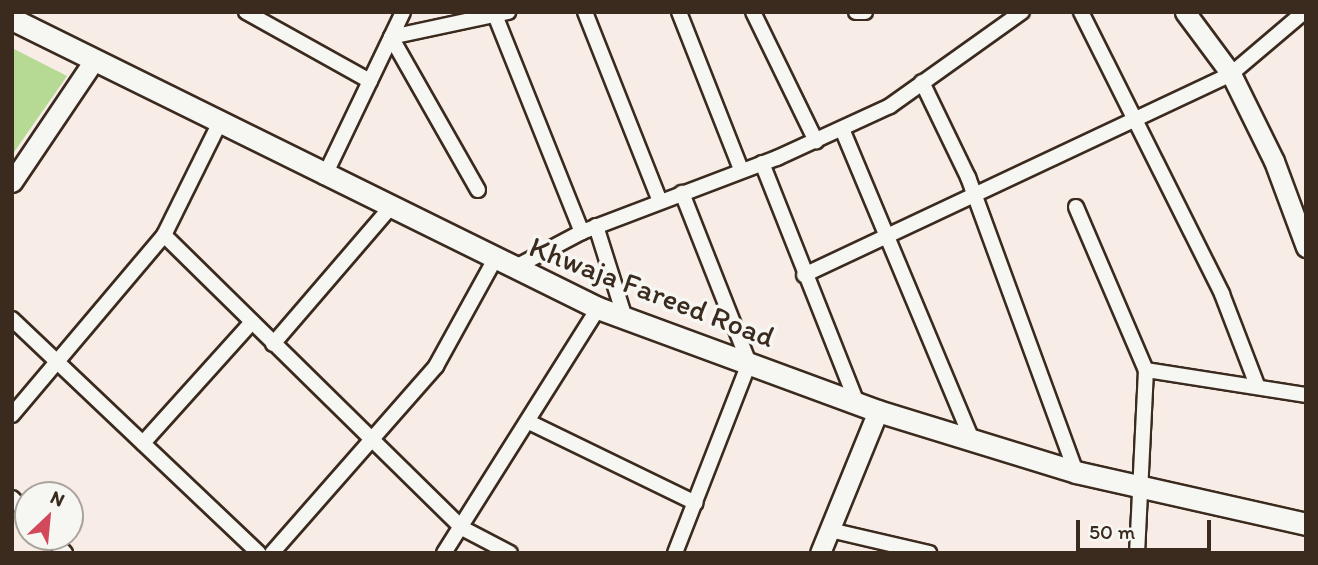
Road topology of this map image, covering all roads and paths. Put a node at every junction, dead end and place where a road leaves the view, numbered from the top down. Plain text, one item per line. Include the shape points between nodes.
1 (403, 12) edge
2 (585, 12) edge
3 (680, 12) edge
4 (753, 12) edge
5 (856, 12) edge
6 (865, 12) edge
7 (1022, 12) edge
8 (1081, 12) edge
9 (1185, 12) edge
10 (1304, 12) edge
11 (248, 13) edge
12 (502, 14) edge
13 (12, 19) edge
14 (391, 37) junction
15 (93, 62) junction
16 (1231, 74) junction
17 (370, 81) junction
18 (922, 82) junction
19 (1137, 116) junction
20 (219, 124) junction
21 (842, 129) junction
22 (816, 141) junction
23 (762, 163) junction
24 (741, 169) junction
25 (324, 177) junction
26 (12, 182) edge
27 (478, 190) dead end
28 (973, 190) junction
29 (682, 192) junction
30 (660, 201) junction
31 (1076, 207) dead end
32 (389, 209) junction
33 (596, 226) junction
34 (582, 232) junction
35 (164, 234) junction
36 (887, 235) junction
37 (1304, 236) edge
38 (502, 266) junction
39 (804, 275) junction
40 (598, 308) junction
41 (625, 318) junction
42 (12, 319) edge
43 (252, 323) junction
44 (274, 344) junction
45 (57, 362) junction
46 (749, 363) junction
47 (1146, 370) junction
48 (1257, 385) junction
49 (1306, 396) edge
50 (858, 402) junction
51 (878, 411) junction
52 (12, 415) edge
53 (531, 423) junction
54 (971, 438) junction
55 (143, 443) junction
56 (373, 443) junction
57 (1076, 472) junction
58 (1144, 492) junction
59 (696, 503) junction
60 (1306, 524) edge
61 (462, 528) junction
62 (830, 530) junction
63 (258, 553) edge
64 (272, 553) edge
65 (444, 553) edge
66 (510, 553) edge
67 (675, 553) edge
68 (820, 553) edge
69 (929, 553) edge
70 (1137, 553) edge

1 - 14 street
2 - 30 street
3 - 24 street
4 - 22 street
5 - 6 street
7 - 18 street
8 - 19 street
9 - 16 street
10 - 16 street
11 - 17 street
12 - 14 street
12 - 34 street
13 - 15 main road, Khwaja Fareed Road
14 - 17 street
14 - 27 street
15 - 20 main road, Khwaja Fareed Road
15 - 26 street
16 - 19 street
16 - 37 street
17 - 25 street
18 - 21 street
18 - 28 street
19 - 28 street
19 - 48 street
20 - 25 main road, Khwaja Fareed Road
20 - 35 street
21 - 22 street
21 - 36 street
22 - 23 street
23 - 24 street
23 - 39 street
24 - 29 street
25 - 32 main road, Khwaja Fareed Road
28 - 36 street
28 - 57 street
29 - 30 street
29 - 46 street
30 - 33 street
31 - 47 street
32 - 38 main road, Khwaja Fareed Road
32 - 44 street
33 - 34 street
33 - 41 street
34 - 38 street
35 - 43 street
35 - 45 street
36 - 39 street
36 - 54 street
38 - 40 main road, Khwaja Fareed Road
38 - 56 street via 436,366
39 - 50 street
40 - 41 main road, Khwaja Fareed Road
40 - 53 street
41 - 46 main road, Khwaja Fareed Road
42 - 45 street
43 - 44 street
43 - 55 street
44 - 56 street
45 - 52 street
45 - 55 street
46 - 50 main road, Khwaja Fareed Road
46 - 59 street
47 - 48 street
47 - 58 street
48 - 49 street
50 - 51 main road, Khwaja Fareed Road
51 - 54 main road, Khwaja Fareed Road
51 - 62 street
53 - 59 street
53 - 61 street
54 - 57 main road, Khwaja Fareed Road
55 - 63 street
56 - 61 street
56 - 64 street
57 - 58 main road, Khwaja Fareed Road
58 - 60 main road, Khwaja Fareed Road
58 - 70 street
59 - 67 street
61 - 65 street
61 - 66 street
62 - 68 street
62 - 69 street

